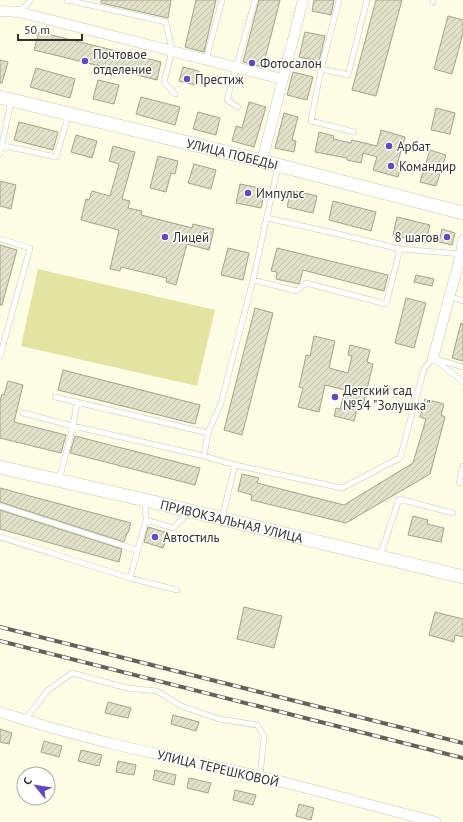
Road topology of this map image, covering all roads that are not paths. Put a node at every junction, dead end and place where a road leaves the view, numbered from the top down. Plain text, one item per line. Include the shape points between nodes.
1 (31, 0) edge
2 (67, 0) edge
3 (222, 0) edge
4 (255, 0) edge
5 (303, 0) edge
6 (339, 0) edge
7 (367, 0) edge
8 (0, 11) edge
9 (19, 12) junction
10 (172, 51) junction
11 (206, 59) junction
12 (288, 60) junction
13 (237, 67) junction
14 (321, 70) junction
15 (282, 80) junction
16 (175, 94) dead end
17 (6, 98) edge
18 (238, 107) dead end
19 (69, 114) junction
20 (354, 132) dead end
21 (1, 145) edge
22 (0, 154) edge
23 (262, 161) junction
24 (278, 165) junction
25 (463, 213) edge
26 (267, 218) junction
27 (0, 239) edge
28 (463, 240) edge
29 (400, 249) junction
30 (462, 254) edge
31 (253, 280) junction
32 (449, 296) junction
33 (463, 300) edge
34 (0, 356) edge
35 (433, 358) junction
36 (463, 367) edge
37 (463, 382) edge
38 (55, 397) dead end
39 (77, 402) junction
40 (23, 413) dead end
41 (73, 426) junction
42 (208, 433) junction
43 (204, 456) junction
44 (235, 465) junction
45 (463, 466) edge
46 (0, 467) edge
47 (59, 481) junction
48 (459, 483) dead end
49 (145, 500) junction
50 (0, 506) edge
51 (190, 511) junction
52 (453, 513) dead end
53 (222, 519) junction
54 (146, 520) junction
55 (0, 537) edge
56 (137, 550) junction
57 (380, 557) junction
58 (130, 578) junction
59 (463, 578) edge
60 (178, 590) dead end
61 (0, 712) edge
62 (25, 720) junction
63 (260, 776) junction
64 (436, 822) edge

1 - 9 lane
2 - 10 lane via 166,22
3 - 11 lane
4 - 13 lane
5 - 12 street
6 - 14 lane
7 - 14 lane via 348,74
8 - 9 street
9 - 10 street
10 - 11 street
10 - 16 lane via 164,82
11 - 13 street
12 - 14 lane
12 - 15 street
13 - 15 street
13 - 18 lane via 227,100
14 - 20 lane via 311,122
15 - 23 street
17 - 19 street, УЛИЦА ПОБЕДЫ
17 - 21 lane
19 - 21 lane via 56,158
19 - 23 street, УЛИЦА ПОБЕДЫ
21 - 22 lane
23 - 24 street, УЛИЦА ПОБЕДЫ
24 - 25 street, УЛИЦА ПОБЕДЫ
24 - 26 lane
26 - 29 lane
26 - 31 lane
27 - 34 lane via 30,248
28 - 30 street
29 - 30 lane
29 - 31 lane via 386,304 306,283 297,291
30 - 32 street
31 - 42 lane via 221,403
32 - 33 lane
32 - 35 street
35 - 36 lane
35 - 37 lane
35 - 44 lane via 424,369 400,458 342,488
38 - 39 lane
39 - 41 lane
39 - 42 lane
40 - 41 lane
41 - 43 lane
41 - 47 lane
42 - 43 lane
43 - 44 lane
44 - 53 lane
45 - 48 lane
46 - 47 street, ПРИВОКЗАЛЬНАЯ УЛИЦА
47 - 49 street, ПРИВОКЗАЛЬНАЯ УЛИЦА
49 - 51 street, ПРИВОКЗАЛЬНАЯ УЛИЦА
49 - 54 lane
50 - 56 lane
51 - 53 street, ПРИВОКЗАЛЬНАЯ УЛИЦА
51 - 54 lane via 173,528
52 - 57 lane via 399,499
53 - 57 street, ПРИВОКЗАЛЬНАЯ УЛИЦА
54 - 56 lane
55 - 58 lane
56 - 58 lane
57 - 59 street, ПРИВОКЗАЛЬНАЯ УЛИЦА
58 - 60 lane
61 - 62 street, УЛИЦА ТЕРЕШКОВОЙ
62 - 63 street, УЛИЦА ТЕРЕШКОВОЙ via 112,744
62 - 63 lane via 47,691 72,673 127,688 157,691 181,706 213,717 256,725 264,736
63 - 64 street, УЛИЦА ТЕРЕШКОВОЙ

